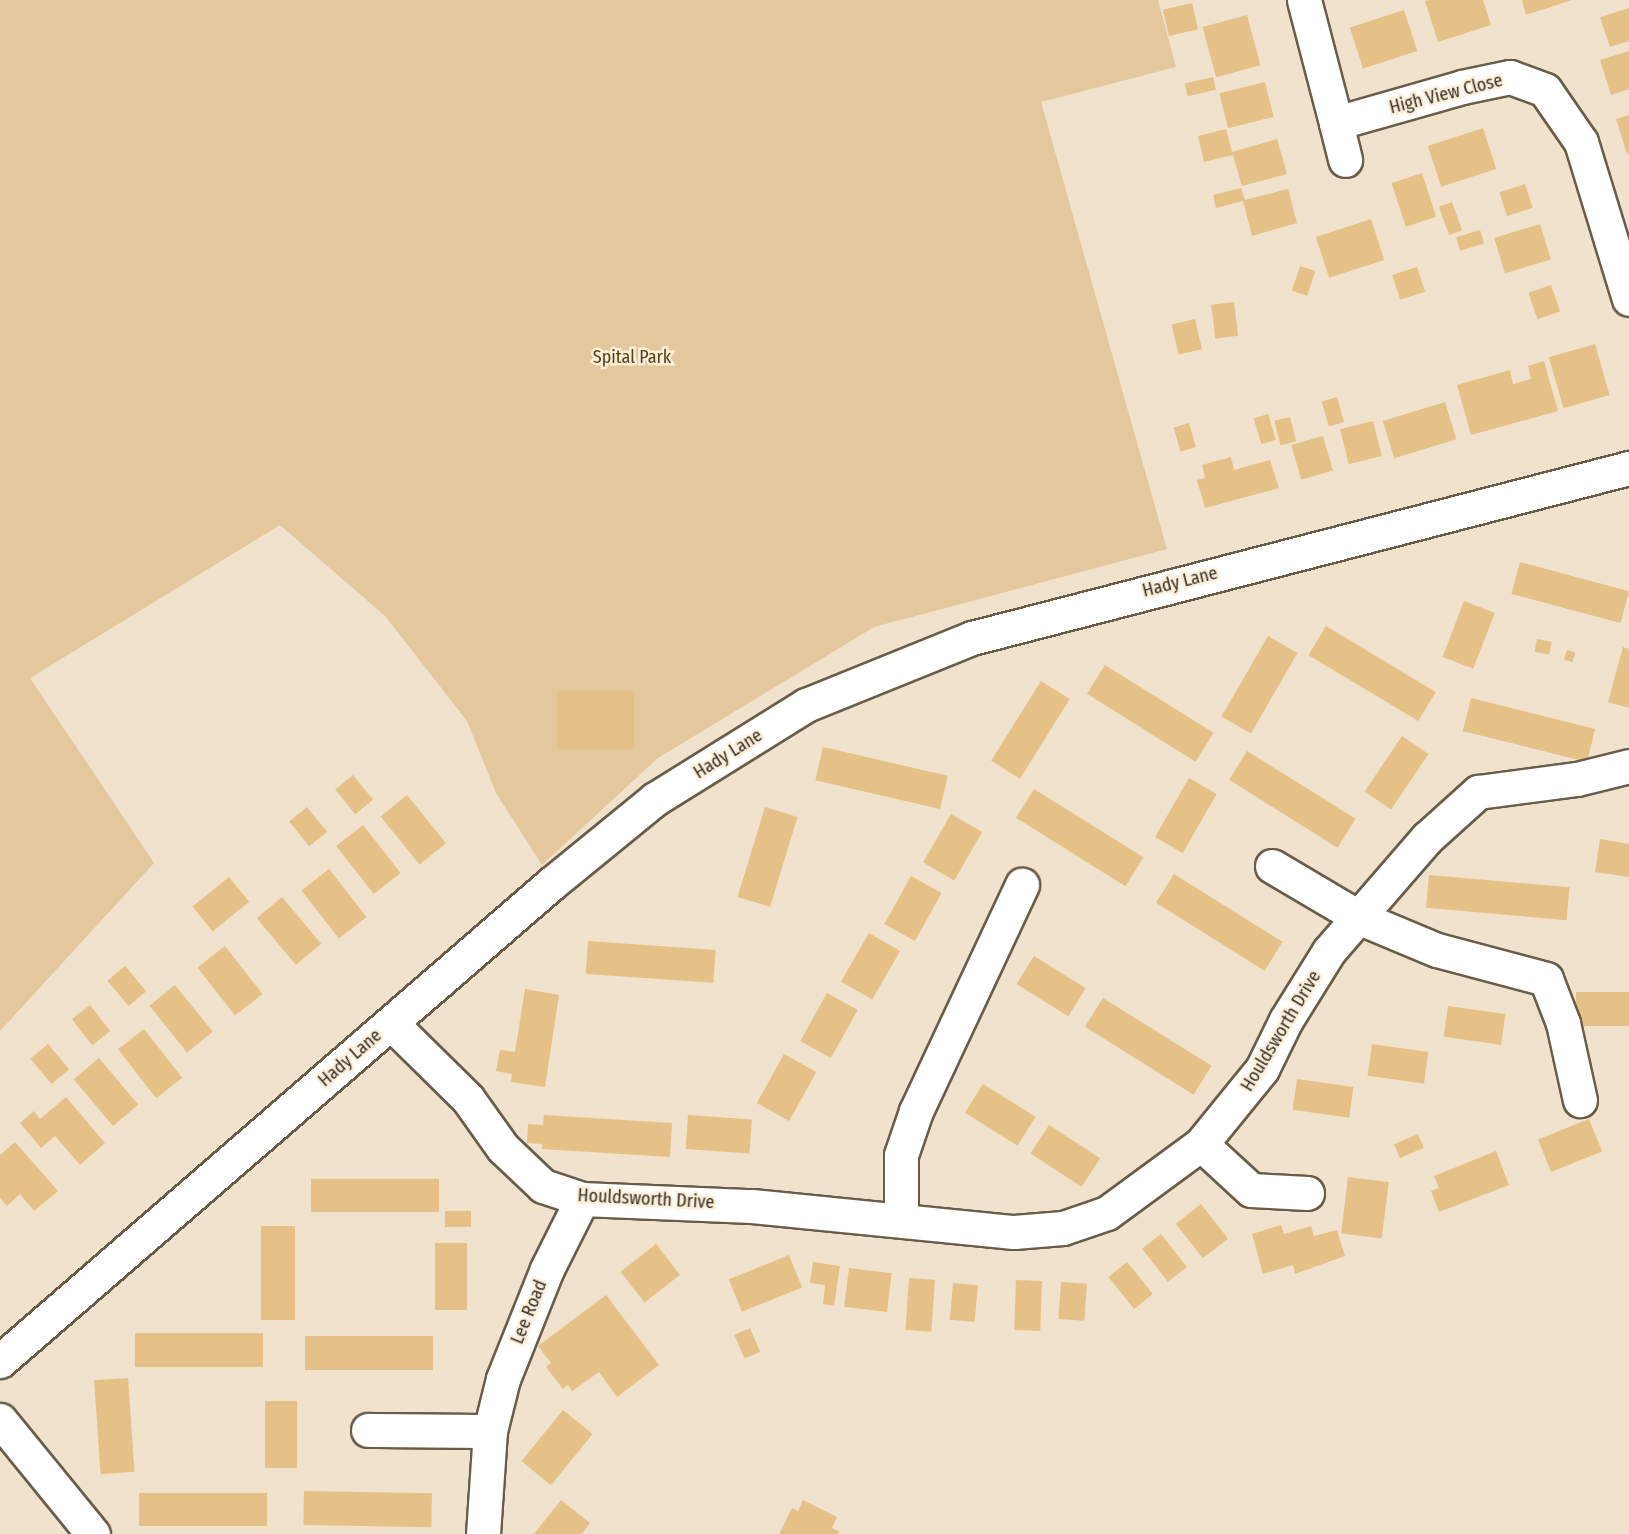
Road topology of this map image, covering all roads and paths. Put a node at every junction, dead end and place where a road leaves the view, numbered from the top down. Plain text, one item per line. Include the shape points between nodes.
1 (1304, 0) edge
2 (1336, 123) junction
3 (1345, 160) dead end
4 (1629, 299) edge
5 (1629, 468) edge
6 (1629, 766) edge
7 (1272, 866) dead end
8 (1022, 885) dead end
9 (1360, 918) junction
10 (391, 1023) junction
11 (1580, 1100) dead end
12 (1201, 1144) junction
13 (1307, 1193) dead end
14 (582, 1199) junction
15 (901, 1220) junction
16 (0, 1361) edge
17 (0, 1420) edge
18 (368, 1430) dead end
19 (490, 1431) junction
20 (93, 1534) edge
21 (483, 1534) edge

1 - 2 street
2 - 3 street
2 - 4 street, High View Close via 1462,87 1510,78 1545,90 1581,142
5 - 10 street, Hady Lane via 972,638 806,705 655,800 552,882
6 - 9 street, Houldsworth Drive via 1578,779 1478,792 1427,838
7 - 9 street
8 - 15 street via 916,1111 901,1155
9 - 11 street via 1437,950 1546,979 1563,1023
9 - 12 street, Houldsworth Drive via 1329,951 1286,1020 1262,1069
10 - 14 street, Houldsworth Drive via 468,1099 503,1148 543,1186
10 - 16 street, Hady Lane
12 - 13 street via 1251,1190
12 - 15 street, Houldsworth Drive via 1107,1213 1064,1228 1014,1232
14 - 15 street, Houldsworth Drive via 752,1206
14 - 19 street, Lee Road via 547,1269 503,1378
17 - 20 street via 67,1497
18 - 19 street
19 - 21 street, Lee Road

